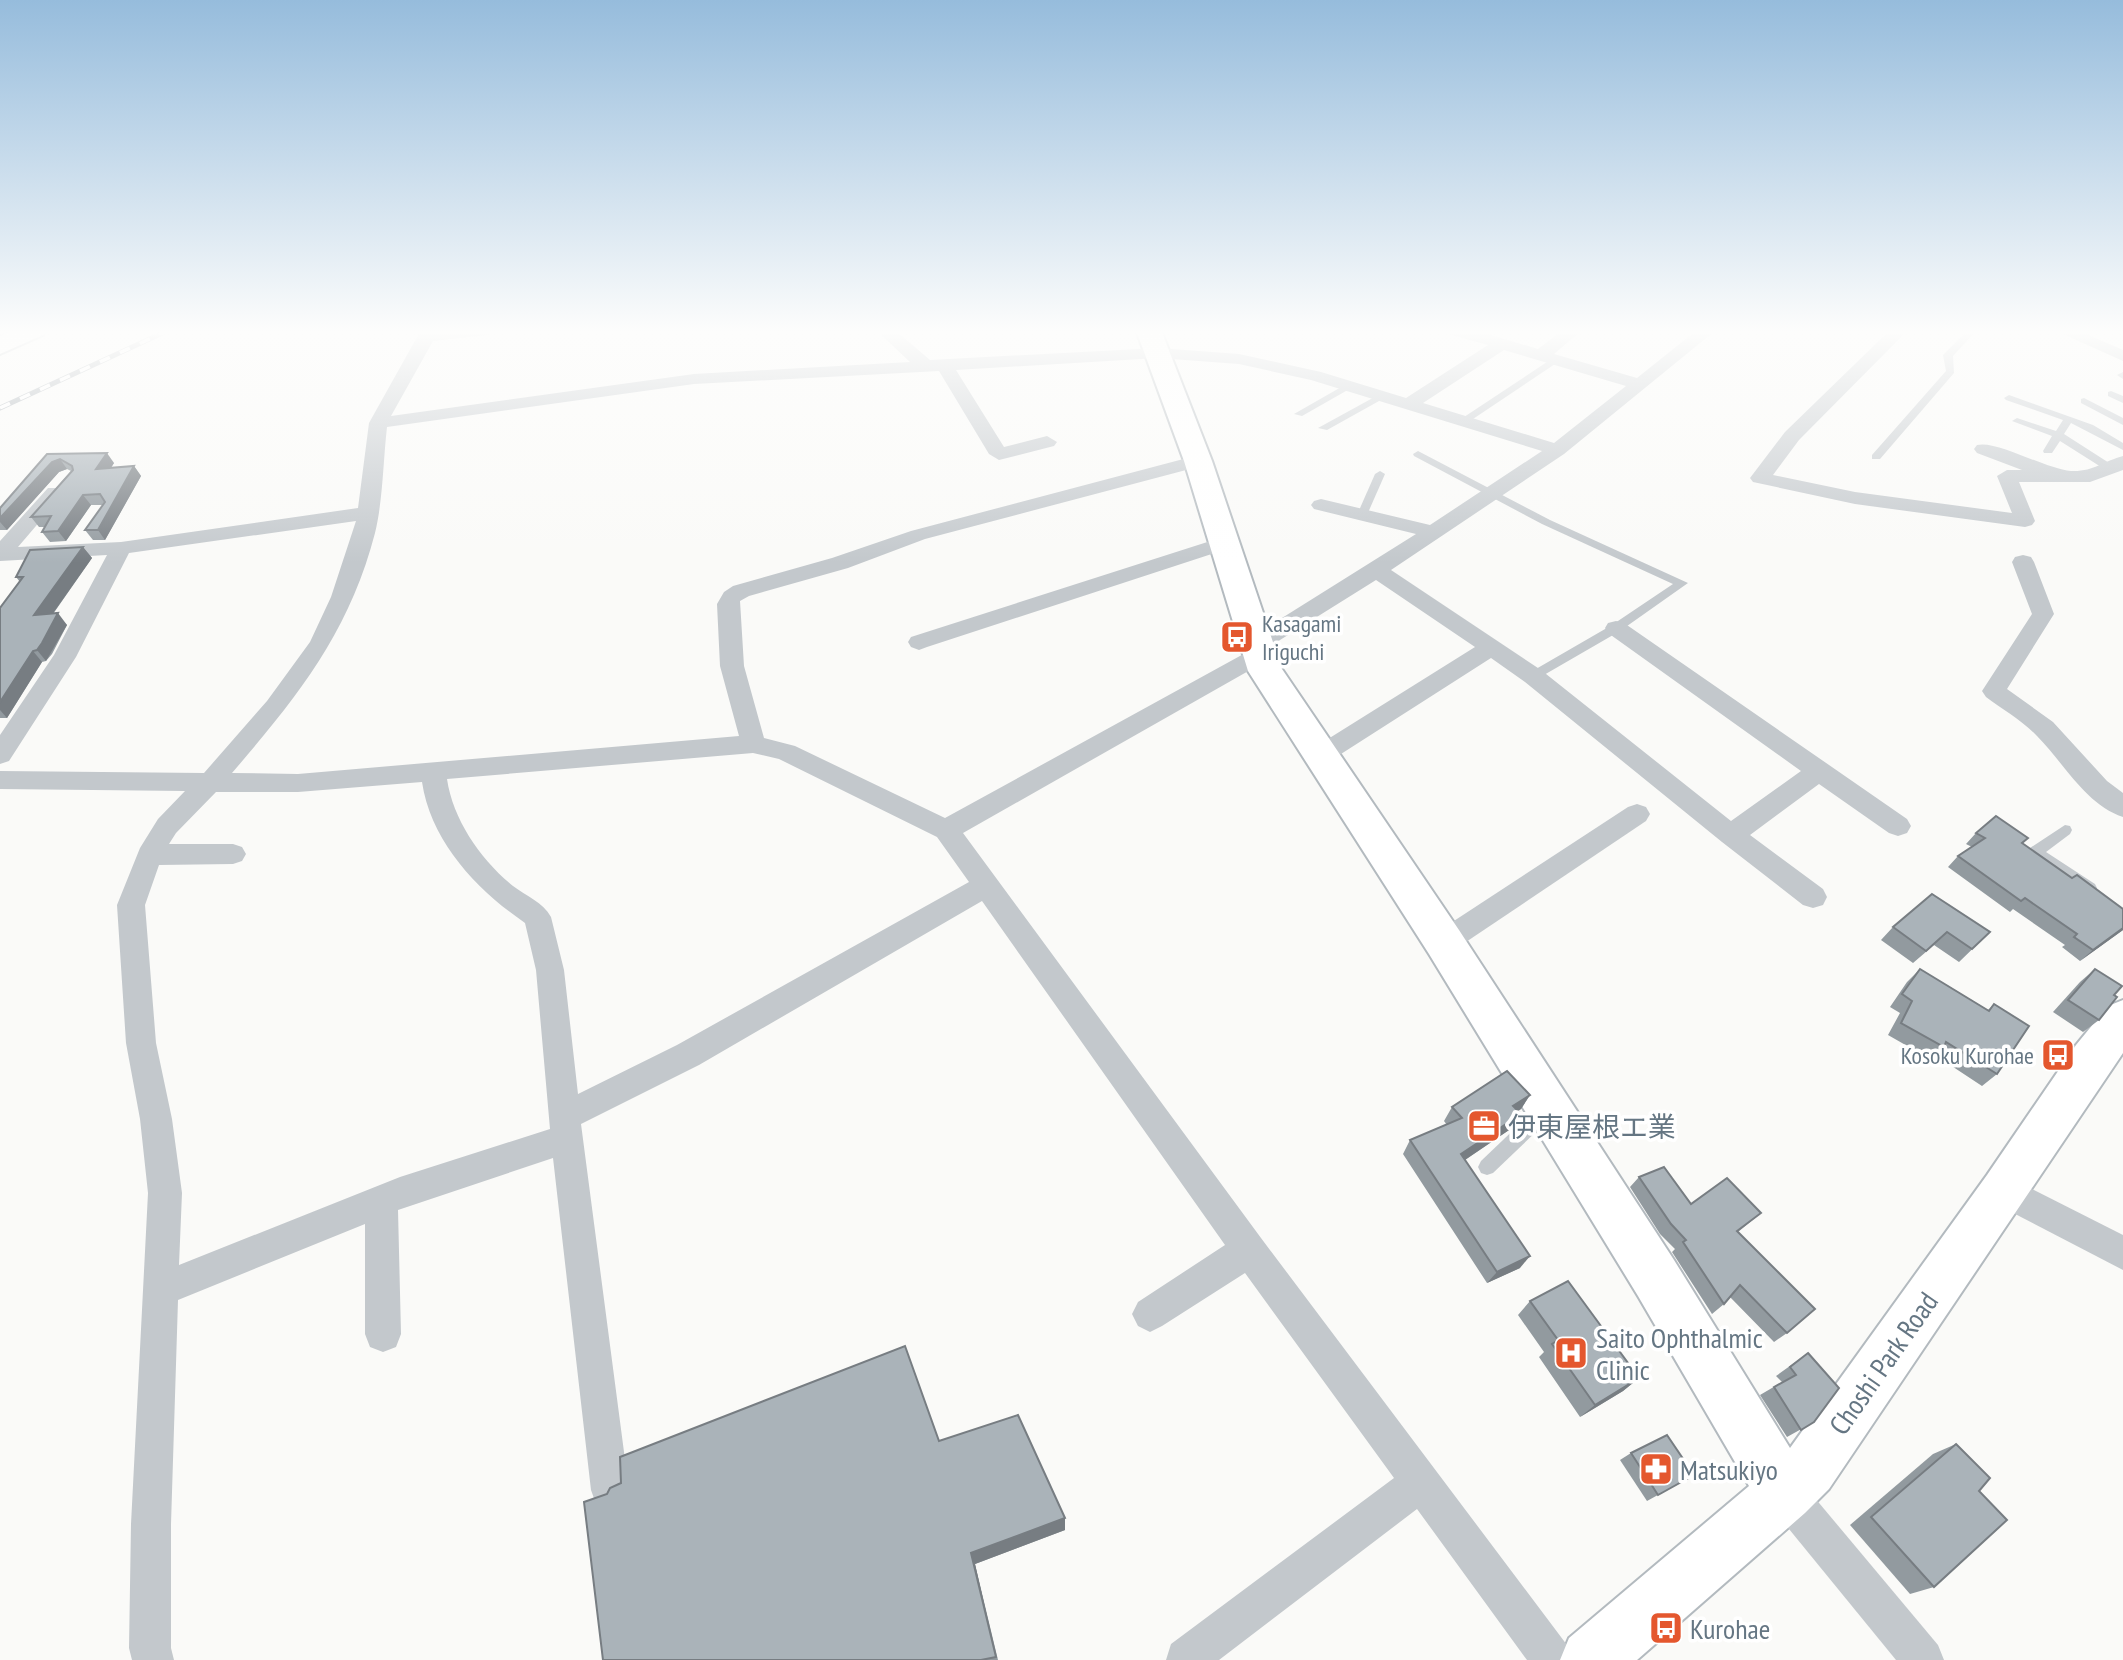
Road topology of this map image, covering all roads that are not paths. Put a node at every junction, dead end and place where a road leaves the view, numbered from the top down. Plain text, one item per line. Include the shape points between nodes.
1 (387, 407) edge
2 (490, 407) edge
3 (966, 407) edge
4 (1178, 407) edge
5 (1310, 407) edge
6 (1362, 407) edge
7 (1424, 407) edge
8 (1481, 407) edge
9 (1610, 407) edge
10 (1822, 407) edge
11 (1919, 407) edge
12 (2036, 407) edge
13 (2096, 407) edge
14 (1299, 414) dead end
15 (2069, 419) junction
16 (1463, 421) junction
17 (2017, 421) dead end
18 (2123, 422) edge
19 (378, 423) junction
20 (1323, 428) dead end
21 (2058, 435) junction
22 (1047, 442) dead end
23 (2123, 447) edge
24 (1984, 449) dead end
25 (1557, 450) junction
26 (2048, 451) dead end
27 (1418, 454) dead end
28 (1876, 457) dead end
29 (1198, 461) junction
30 (2120, 469) edge
31 (1380, 474) dead end
32 (2062, 477) junction
33 (68, 478) edge
34 (1492, 491) junction
35 (1321, 505) dead end
36 (368, 513) junction
37 (1362, 515) junction
38 (86, 531) edge
39 (1433, 532) junction
40 (1223, 543) junction
41 (121, 548) junction
42 (72, 552) junction
43 (0, 554) edge
44 (2023, 562) dead end
45 (1376, 570) junction
46 (1616, 628) junction
47 (919, 642) dead end
48 (1492, 647) junction
49 (1257, 650) junction
50 (1532, 676) junction
51 (8, 729) edge
52 (753, 744) junction
53 (0, 755) edge
54 (1321, 755) junction
55 (1819, 771) junction
56 (433, 774) junction
57 (0, 780) edge
58 (211, 781) junction
59 (2123, 807) edge
60 (1637, 814) dead end
61 (1898, 826) dead end
62 (946, 830) junction
63 (2065, 830) dead end
64 (1731, 835) junction
65 (233, 854) dead end
66 (149, 855) junction
67 (985, 886) junction
68 (2101, 896) edge
69 (1813, 897) dead end
70 (1444, 942) junction
71 (2123, 1019) edge
72 (1533, 1123) dead end
73 (566, 1127) junction
74 (1487, 1167) dead end
75 (2004, 1191) junction
76 (381, 1203) junction
77 (1249, 1250) junction
78 (2123, 1253) edge
79 (162, 1289) junction
80 (1150, 1314) dead end
81 (383, 1334) dead end
82 (1421, 1482) junction
83 (610, 1490) edge
84 (1786, 1493) junction
85 (145, 1656) edge
86 (1186, 1659) edge
87 (1552, 1660) edge
88 (1591, 1660) edge
89 (1923, 1660) edge

1 - 19 street
2 - 19 street
3 - 22 street via 999,454
4 - 29 street
5 - 14 lane
6 - 20 lane
7 - 16 street
8 - 16 lane
9 - 25 street
10 - 32 street via 1760,478 1855,498 2025,521 2007,476
11 - 28 lane
12 - 15 lane
13 - 18 lane
15 - 21 lane
15 - 23 lane
16 - 25 street
17 - 21 lane
19 - 36 street
21 - 26 lane
21 - 30 lane
24 - 32 street
25 - 34 street
27 - 34 lane
29 - 40 street
29 - 52 street via 918,535 840,564 741,591 728,604 732,666
30 - 32 street
31 - 37 lane
33 - 43 street
34 - 39 street
34 - 46 lane via 1546,522 1682,583
35 - 37 street
36 - 41 street
36 - 58 street via 342,597 320,644 275,707
37 - 39 street
38 - 42 street
39 - 45 street
40 - 47 street
40 - 49 street
41 - 42 street
41 - 51 street via 64,657
42 - 43 street
44 - 59 street via 2043,614 1994,691 2044,727 2098,788
45 - 48 street
45 - 49 street
46 - 50 lane
46 - 55 street
48 - 50 street
48 - 54 street
49 - 54 street via 1265,671
49 - 62 street
50 - 64 street
51 - 53 street
52 - 56 street
52 - 62 street via 786,752
54 - 70 street
55 - 61 street
55 - 64 street
56 - 58 street via 298,783
56 - 73 street via 434,791 456,838 498,889 537,917 550,970
57 - 58 street
58 - 66 street via 167,826
60 - 70 street
62 - 67 street
63 - 68 lane via 2035,852
64 - 69 street
65 - 66 street
66 - 79 street via 131,905 141,1043 165,1193
67 - 73 street
67 - 77 street
70 - 84 street
71 - 75 street, Choshi Park Road
72 - 74 lane
73 - 76 street
73 - 83 street
75 - 78 street
75 - 84 street, Choshi Park Road via 1809,1469
76 - 79 street
76 - 81 street
77 - 80 street
77 - 82 street
79 - 85 street
82 - 86 street
82 - 87 street
84 - 88 street, Choshi Park Road
84 - 89 street

